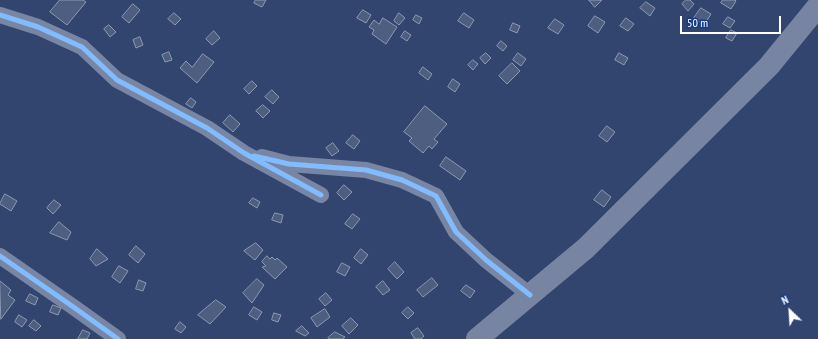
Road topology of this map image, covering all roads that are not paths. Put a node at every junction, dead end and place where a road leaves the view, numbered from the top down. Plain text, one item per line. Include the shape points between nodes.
1 (818, 6) edge
2 (0, 15) edge
3 (244, 153) junction
4 (321, 196) dead end
5 (0, 256) edge
6 (530, 295) junction
7 (118, 339) edge
8 (477, 339) edge

1 - 6 main road via 769,66 586,248
2 - 3 street via 38,27 82,47 116,80 207,128
3 - 4 street
3 - 6 street via 289,164 366,170 402,180 436,196 456,232
5 - 7 street
6 - 8 main road

